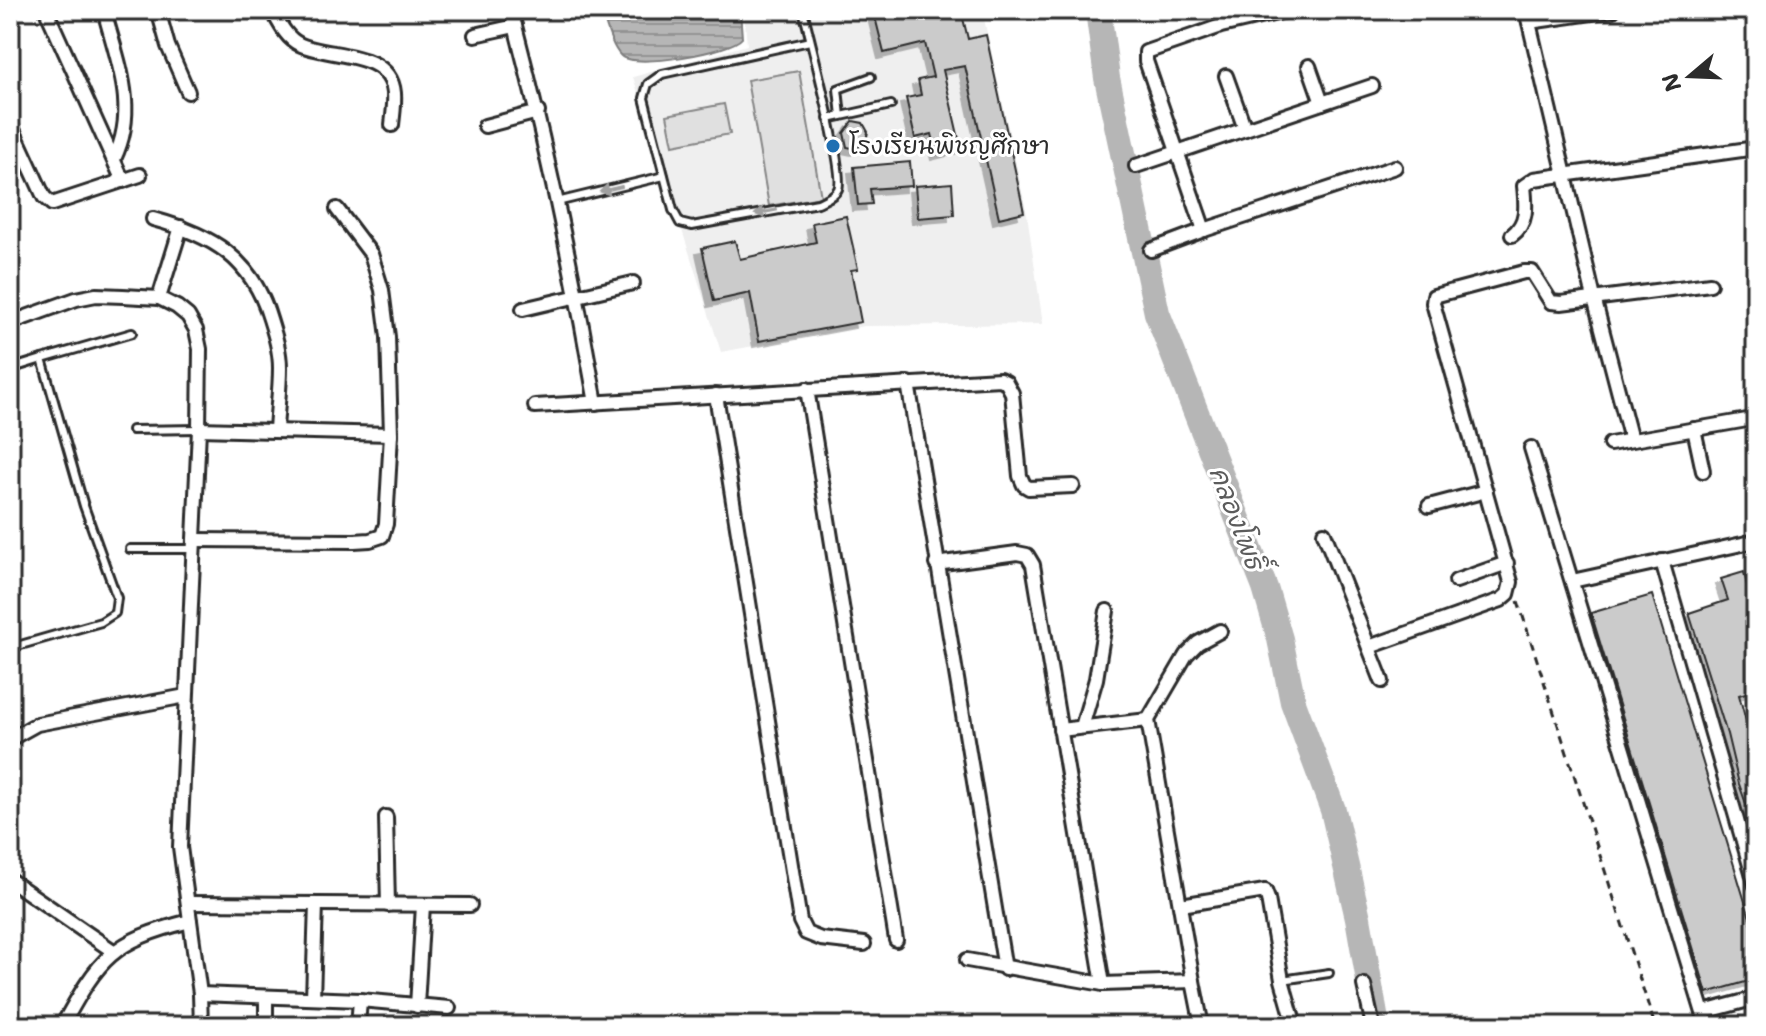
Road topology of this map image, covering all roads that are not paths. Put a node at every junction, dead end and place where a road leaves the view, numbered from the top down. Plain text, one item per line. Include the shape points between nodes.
1 (46, 10) edge
2 (104, 10) edge
3 (158, 10) edge
4 (272, 10) edge
5 (511, 10) edge
6 (803, 10) edge
7 (1290, 10) edge
8 (1613, 10) edge
9 (1527, 16) edge
10 (515, 26) junction
11 (475, 35) dead end
12 (810, 41) junction
13 (1309, 66) dead end
14 (1226, 76) dead end
15 (871, 77) dead end
16 (1372, 86) dead end
17 (188, 92) dead end
18 (1322, 103) junction
19 (891, 105) dead end
20 (538, 112) junction
21 (841, 116) junction
22 (828, 119) junction
23 (10, 123) edge
24 (392, 125) dead end
25 (485, 126) dead end
26 (1245, 129) junction
27 (1756, 148) edge
28 (1179, 152) junction
29 (114, 159) junction
30 (1136, 166) dead end
31 (1395, 167) dead end
32 (1564, 174) junction
33 (140, 175) dead end
34 (664, 176) junction
35 (123, 181) junction
36 (557, 202) junction
37 (337, 209) dead end
38 (153, 219) dead end
39 (181, 227) junction
40 (1204, 230) junction
41 (1512, 235) dead end
42 (1151, 250) dead end
43 (633, 283) dead end
44 (1710, 284) dead end
45 (578, 296) junction
46 (159, 298) junction
47 (1594, 298) junction
48 (523, 309) dead end
49 (10, 323) edge
50 (132, 333) dead end
51 (42, 359) junction
52 (10, 369) edge
53 (908, 383) junction
54 (807, 389) junction
55 (716, 395) junction
56 (596, 403) junction
57 (535, 406) dead end
58 (1747, 420) dead end
59 (199, 429) junction
60 (1694, 429) junction
61 (132, 430) dead end
62 (276, 430) junction
63 (391, 434) junction
64 (1631, 440) junction
65 (1610, 444) dead end
66 (1531, 448) dead end
67 (1703, 471) dead end
68 (1073, 486) dead end
69 (1486, 491) junction
70 (1429, 506) dead end
71 (1324, 533) dead end
72 (194, 545) junction
73 (1755, 545) edge
74 (130, 549) dead end
75 (1662, 561) junction
76 (1507, 563) junction
77 (936, 564) junction
78 (1456, 581) dead end
79 (1572, 581) junction
80 (1107, 611) dead end
81 (1220, 631) dead end
82 (1369, 647) junction
83 (10, 648) edge
84 (1382, 681) dead end
85 (186, 696) junction
86 (1148, 720) junction
87 (1082, 727) junction
88 (1060, 730) junction
89 (10, 739) edge
90 (386, 817) dead end
91 (10, 880) edge
92 (1756, 886) edge
93 (188, 903) junction
94 (316, 904) junction
95 (388, 905) junction
96 (423, 905) junction
97 (470, 905) dead end
98 (1181, 905) junction
99 (190, 921) junction
100 (896, 940) dead end
101 (864, 944) dead end
102 (113, 951) junction
103 (967, 960) dead end
104 (1005, 969) junction
105 (1329, 973) dead end
106 (1282, 980) junction
107 (1193, 981) junction
108 (1103, 984) junction
109 (1364, 985) dead end
110 (200, 994) junction
111 (266, 997) junction
112 (313, 998) junction
113 (1756, 998) edge
114 (360, 1000) junction
115 (417, 1006) junction
116 (449, 1008) dead end
117 (1704, 1012) junction
118 (199, 1024) edge
119 (62, 1026) edge
120 (266, 1026) edge
121 (358, 1026) edge
122 (1205, 1026) edge
123 (1295, 1026) edge
124 (1373, 1026) edge
125 (1707, 1026) edge

1 - 29 street
2 - 29 street via 126,98 125,134
3 - 17 street
4 - 24 street via 297,44 355,56 389,78 394,92
5 - 10 street
6 - 12 lane
7 - 28 street via 1146,52
8 - 9 street
9 - 32 street
10 - 11 street
10 - 20 street
12 - 22 lane
12 - 34 lane via 662,74 648,84 644,98
13 - 18 street
14 - 26 street
15 - 21 lane via 838,89
16 - 18 street
18 - 26 street
19 - 21 lane
20 - 25 street
20 - 36 street
21 - 22 lane
22 -> 34 lane via 839,189 818,203 692,226 680,223
23 - 35 street via 52,204
26 - 28 street
27 - 32 street
28 - 30 street
28 - 40 street
29 - 35 street
31 - 40 street
32 - 41 street via 1526,182 1525,214
32 - 47 street
33 - 35 street
34 -> 36 lane
36 - 45 street
37 - 63 street via 371,254 382,290
38 - 39 street
39 - 46 street
39 - 62 street via 249,271 265,302 280,366
40 - 42 street
43 - 45 street
44 - 47 street
45 - 48 street
45 - 56 street
46 - 49 street via 96,295
46 - 59 street via 188,316 196,330
47 - 64 street
47 - 69 street via 1551,302 1532,272 1434,296
50 - 51 lane
51 - 52 lane
51 - 83 lane via 117,598 115,613 101,622
53 - 54 street
53 - 68 street via 1006,382 1012,393 1024,485
53 - 77 street
54 - 55 street
54 - 100 street
55 - 56 street
55 - 101 street via 800,921 806,933 821,939
56 - 57 street
58 - 60 street
59 - 61 lane
59 - 62 street
59 - 72 street
60 - 64 street
60 - 67 street
62 - 63 street
63 - 72 street via 382,536
64 - 65 street
66 - 79 street
69 - 70 street
69 - 76 street
71 - 82 street
72 - 74 lane
72 - 85 street
73 - 75 street
75 - 79 street
75 - 92 street
76 - 78 street
76 - 82 street via 1511,582 1501,600
77 - 88 street via 1027,555 1033,565
77 - 104 street
79 - 117 street
80 - 87 street
81 - 86 street via 1186,655
82 - 84 street
85 - 89 street via 37,724
85 - 93 street via 180,847
86 - 87 street
86 - 98 street
87 - 88 street
88 - 108 street
90 - 95 street
91 - 102 street
93 - 94 street
93 - 99 street
94 - 95 street
94 - 112 street
95 - 96 street
96 - 97 street
96 - 115 street
98 - 106 street via 1265,891
98 - 107 street
99 - 102 street
99 - 110 street
102 - 119 street via 92,974
103 - 104 street
104 - 108 street
105 - 106 lane
106 - 123 street
107 - 108 street
107 - 122 street
109 - 124 street
110 - 111 street
110 - 118 street
111 - 112 street
111 - 120 street
112 - 114 street
113 - 117 street
114 - 115 street
114 - 121 street
115 - 116 street
117 - 125 street

